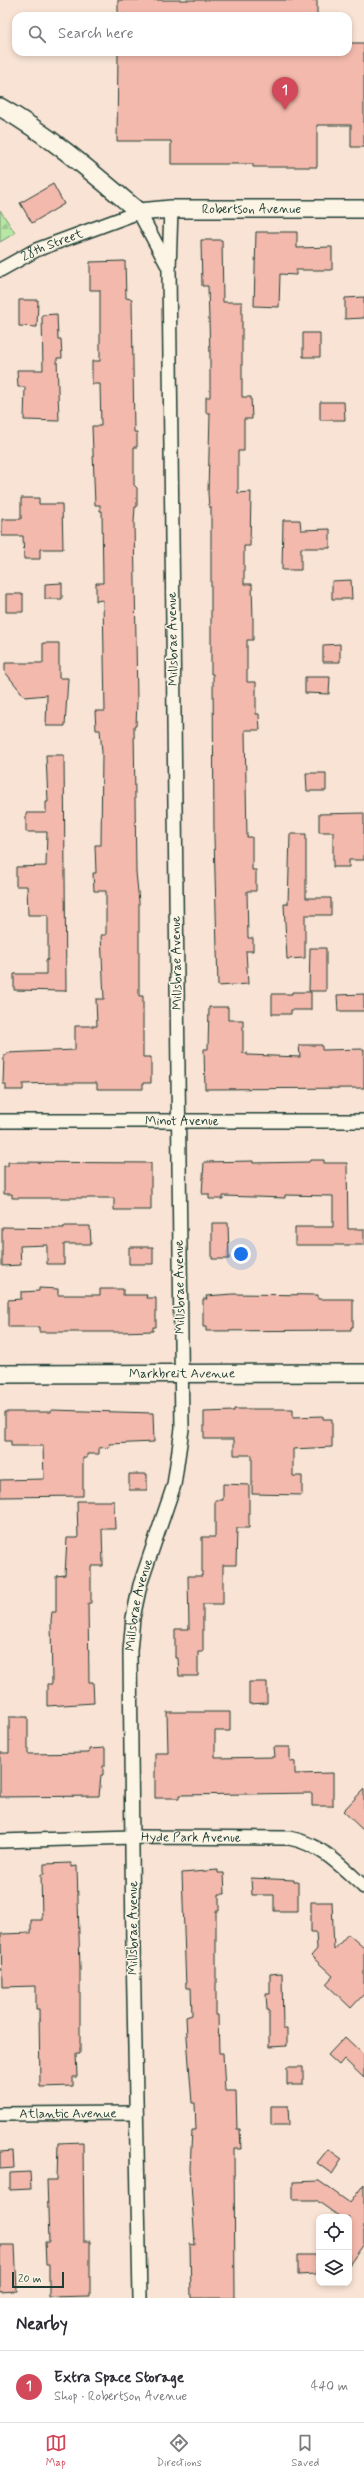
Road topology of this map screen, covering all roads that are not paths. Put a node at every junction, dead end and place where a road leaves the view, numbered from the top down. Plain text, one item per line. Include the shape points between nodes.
1 (0, 107) edge
2 (171, 209) junction
3 (364, 209) edge
4 (139, 212) junction
5 (105, 224) joint
6 (169, 268) junction
7 (0, 270) edge
8 (178, 1121) junction
9 (364, 1121) edge
10 (0, 1122) edge
11 (364, 1373) edge
12 (0, 1374) edge
13 (181, 1374) junction
14 (132, 1837) junction
15 (0, 1841) edge
16 (364, 1887) edge
17 (136, 2113) junction
18 (0, 2114) edge
19 (140, 2298) edge

1 - 4 street via 29,123 68,151
2 - 3 street, Robertson Avenue
2 - 4 street, Robertson Avenue
2 - 6 street, Millsbrae Avenue
4 - 5 street, Robertson Avenue
4 - 6 street, Millsbrae Avenue
5 - 7 street, 28th Street via 36,250
6 - 8 street, Millsbrae Avenue
8 - 9 street, Minot Avenue
8 - 10 street, Minot Avenue
8 - 13 street, Millsbrae Avenue
11 - 13 street, Markbreit Avenue
12 - 13 street, Markbreit Avenue
13 - 14 street, Millsbrae Avenue via 182,1429 179,1461 174,1485 140,1584 133,1618 130,1651
14 - 15 street, Hyde Park Avenue
14 - 16 street, Hyde Park Avenue via 290,1838 306,1841 322,1849
14 - 17 street, Millsbrae Avenue
17 - 18 street, Atlantic Avenue
17 - 19 street, Millsbrae Avenue

